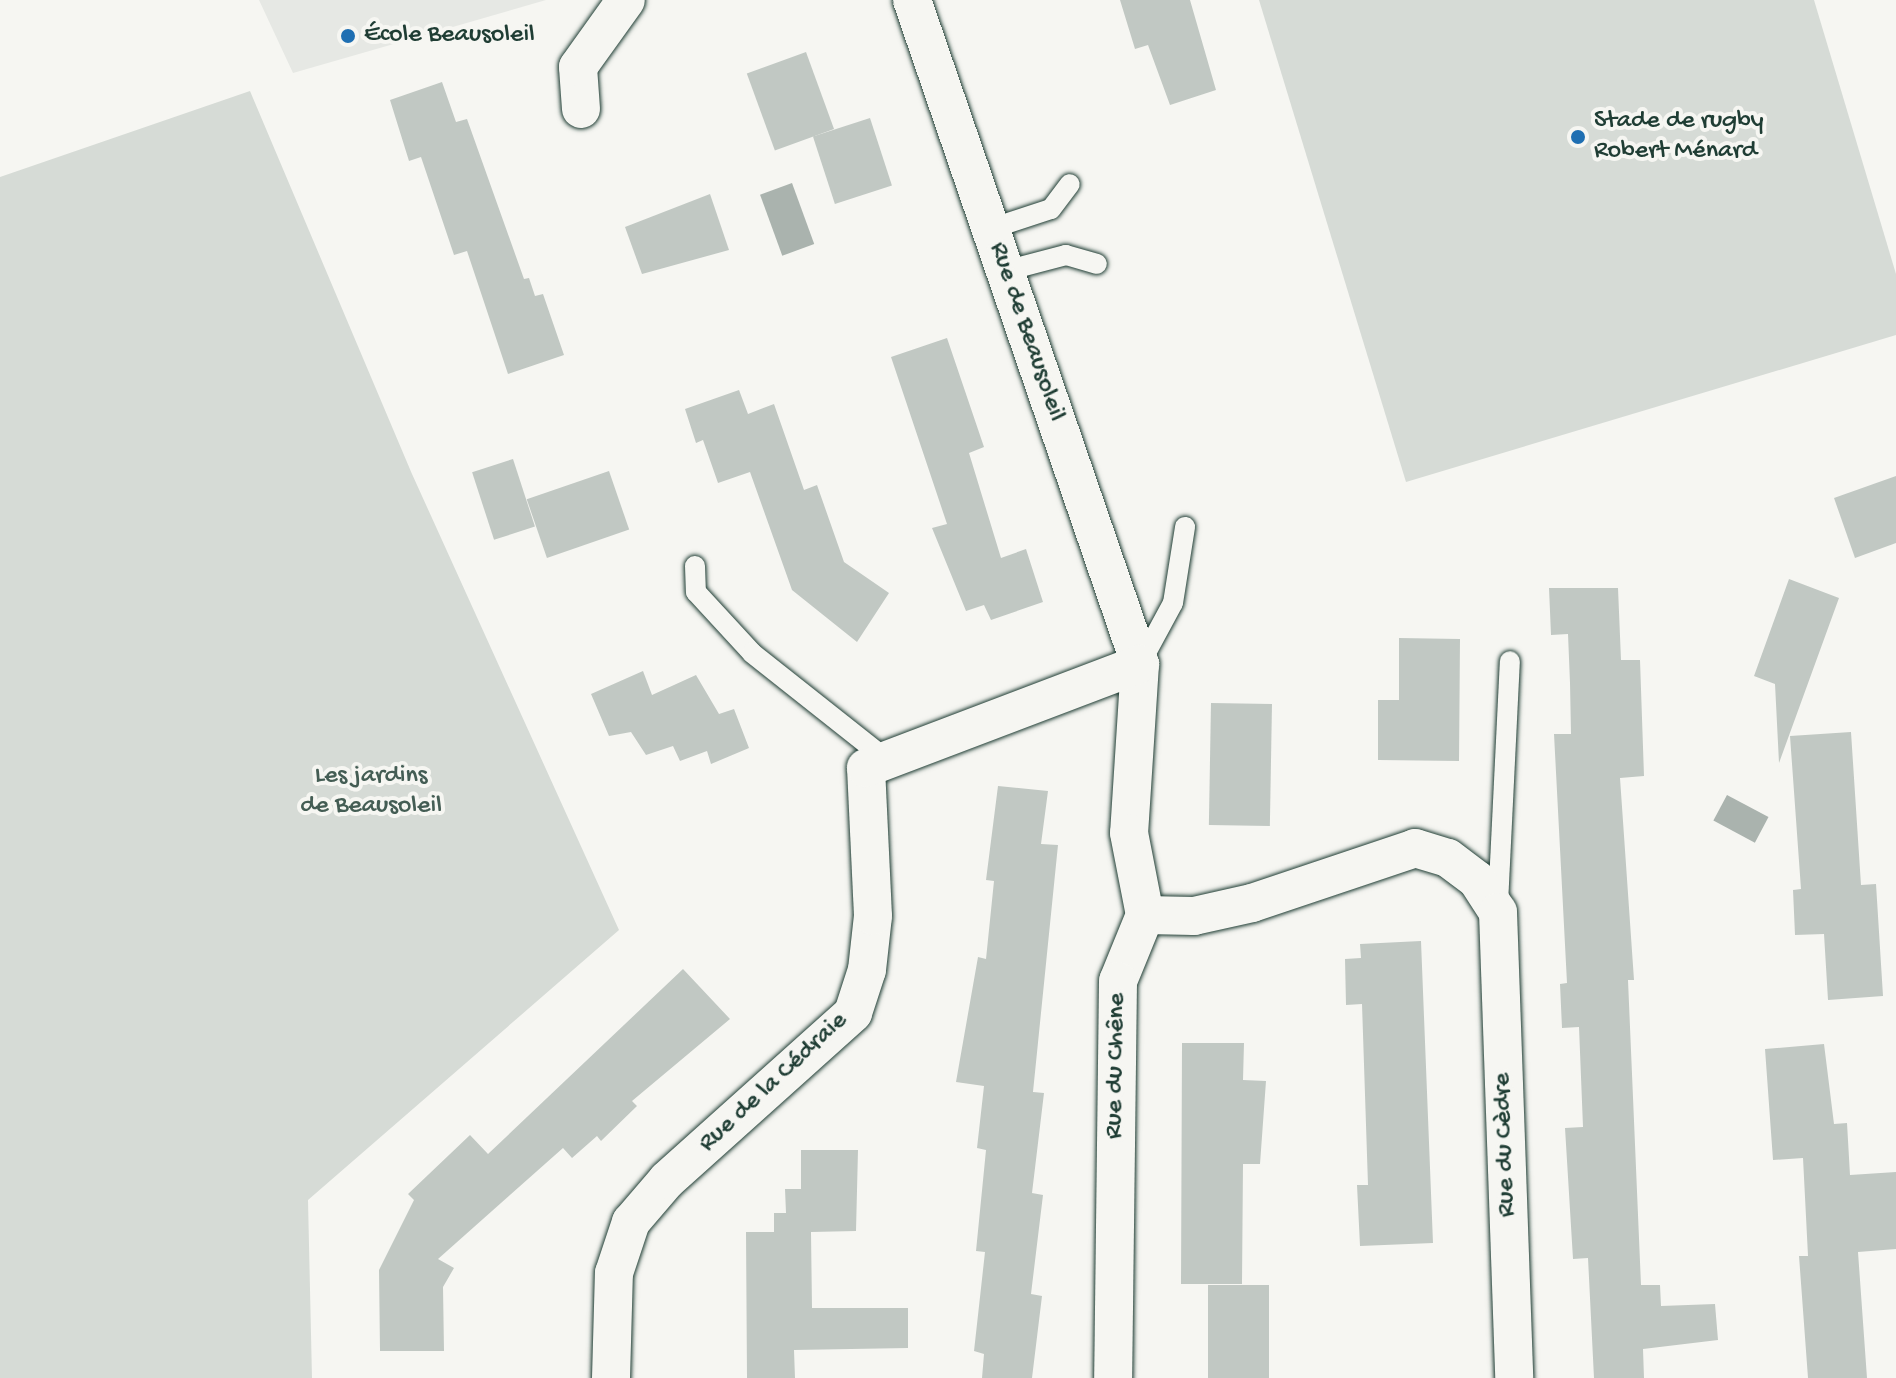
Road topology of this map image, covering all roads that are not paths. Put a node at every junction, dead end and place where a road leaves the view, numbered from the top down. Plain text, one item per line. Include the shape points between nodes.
1 (626, 0) edge
2 (912, 0) edge
3 (581, 109) dead end
4 (1070, 184) dead end
5 (990, 229) junction
6 (1097, 264) dead end
7 (1005, 271) junction
8 (1185, 527) dead end
9 (695, 566) dead end
10 (1510, 661) dead end
11 (1140, 664) junction
12 (883, 757) junction
13 (1498, 912) junction
14 (1145, 915) junction
15 (611, 1378) edge
16 (1113, 1378) edge
17 (1514, 1378) edge

1 - 3 street via 578,67
2 - 5 street, Rue de Beausoleil
4 - 5 lane via 1051,209
5 - 7 street, Rue de Beausoleil
6 - 7 lane via 1066,255
7 - 11 street, Rue de Beausoleil
8 - 11 lane via 1173,603
9 - 12 lane via 696,592 752,653
10 - 13 lane, Rue du Cèdre
11 - 12 street
11 - 14 street via 1129,833
12 - 15 street, Rue de la Cédraie via 866,768 873,916 867,970 853,1013 667,1180 631,1222 614,1273
13 - 14 street via 1477,880 1448,858 1415,848 1252,903 1194,916
13 - 17 street, Rue du Cèdre
14 - 16 street, Rue du Chêne via 1118,981

